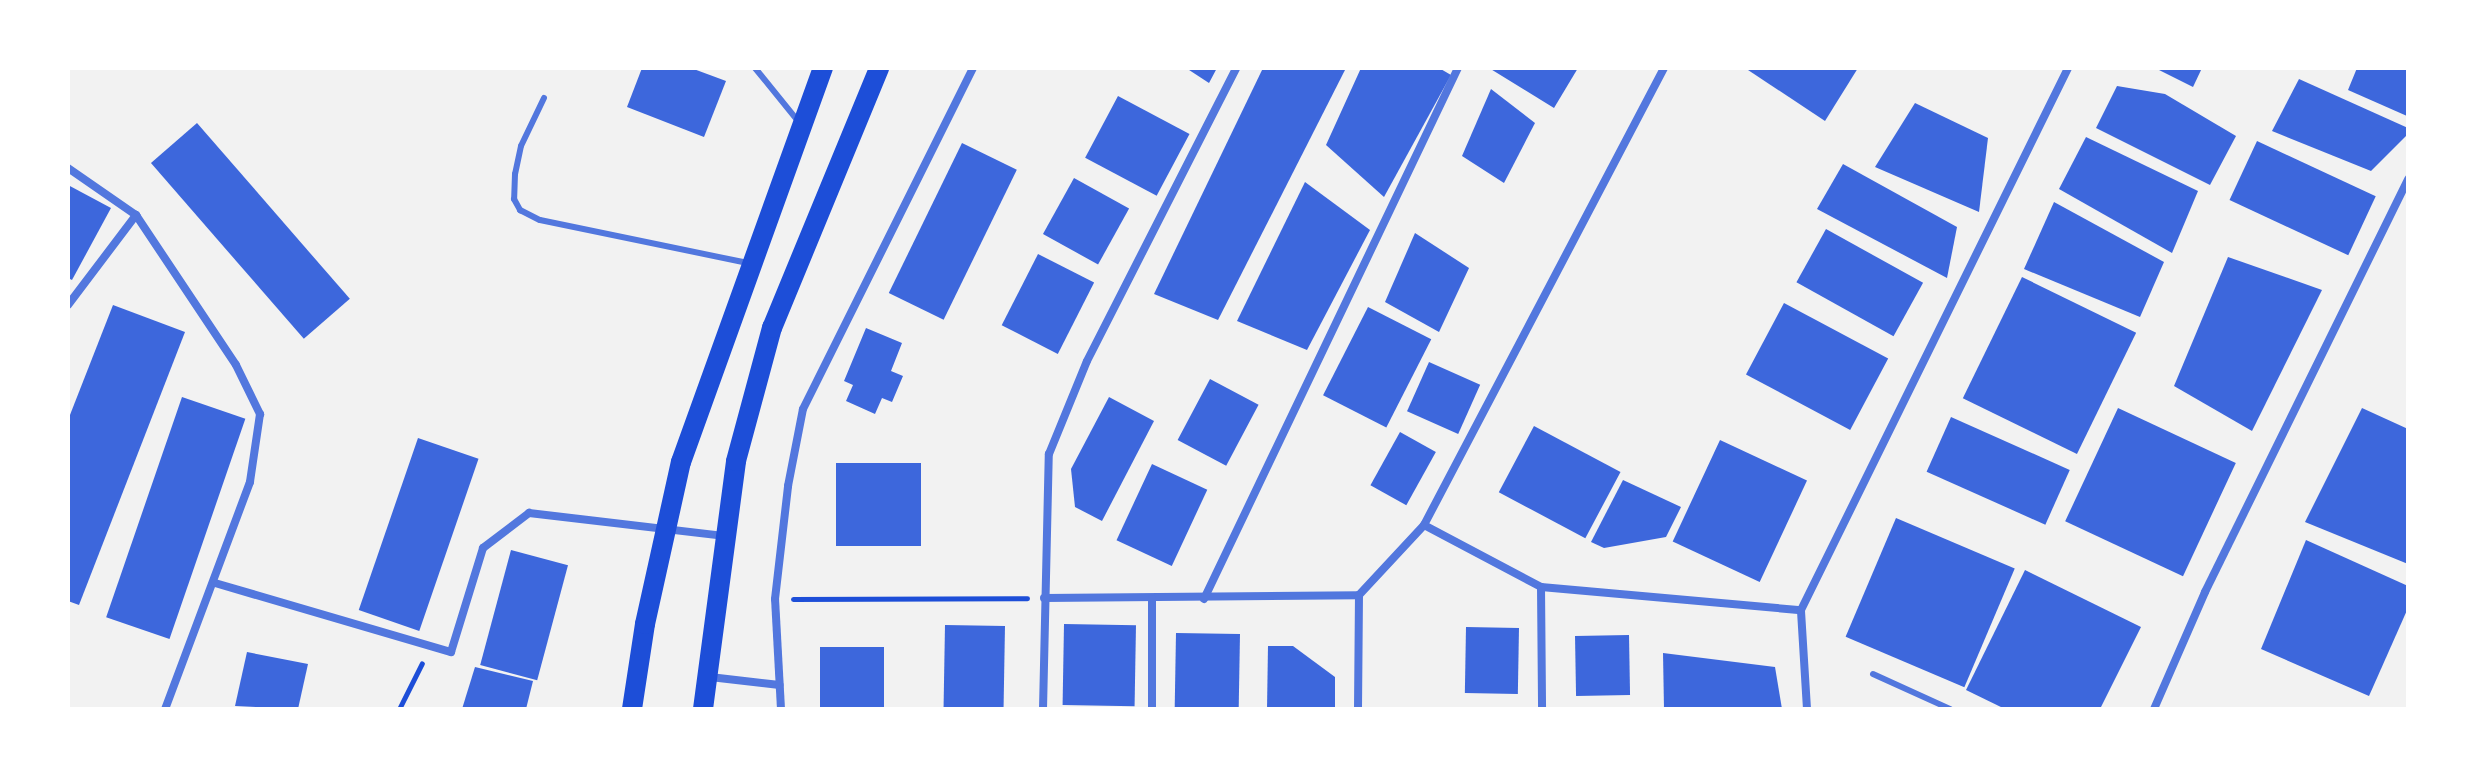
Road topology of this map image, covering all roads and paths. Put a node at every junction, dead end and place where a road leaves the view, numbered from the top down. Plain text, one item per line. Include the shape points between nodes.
1 (755, 68) edge
2 (823, 68) edge
3 (879, 68) edge
4 (973, 68) edge
5 (1236, 68) edge
6 (1458, 68) edge
7 (1664, 68) edge
8 (2068, 68) edge
9 (544, 98) dead end
10 (802, 125) junction
11 (68, 168) edge
12 (2408, 179) edge
13 (136, 215) junction
14 (751, 264) junction
15 (68, 305) edge
16 (1424, 525) junction
17 (667, 527) junction
18 (726, 536) junction
19 (215, 583) junction
20 (1541, 587) junction
21 (1359, 595) junction
22 (1044, 598) junction
23 (775, 599) junction
24 (1152, 599) junction
25 (1204, 599) junction
26 (1801, 610) junction
27 (430, 646) junction
28 (1873, 674) dead end
29 (707, 677) junction
30 (780, 685) junction
31 (165, 709) edge
32 (399, 709) edge
33 (632, 709) edge
34 (703, 709) edge
35 (781, 709) edge
36 (1043, 709) edge
37 (1152, 709) edge
38 (1358, 709) edge
39 (1542, 709) edge
40 (1807, 709) edge
41 (1950, 709) edge
42 (2154, 709) edge

1 - 10 lane
2 - 10 main road
3 - 18 main road via 772,328 736,461
4 - 23 street via 803,409
5 - 22 street via 1087,361 1049,454
6 - 25 street
7 - 16 street
8 - 26 street
9 - 14 lane via 521,146 515,174 514,199 520,210 540,220
10 - 14 main road
11 - 13 street
12 - 42 street via 2218,564
13 - 15 street
13 - 19 street via 236,365 260,414 250,482
14 - 17 main road via 681,462
16 - 20 street
16 - 21 street
17 - 18 street
17 - 27 street via 529,513 483,548 451,652
17 - 33 main road
18 - 29 main road
19 - 27 street
19 - 31 street
20 - 26 street
20 - 39 street
21 - 25 street
21 - 38 street
22 - 23 path
22 - 24 street
22 - 36 street
23 - 30 street
24 - 25 street
24 - 37 street
26 - 40 street
27 - 32 path
28 - 41 lane
29 - 30 street
29 - 34 main road
30 - 35 street

